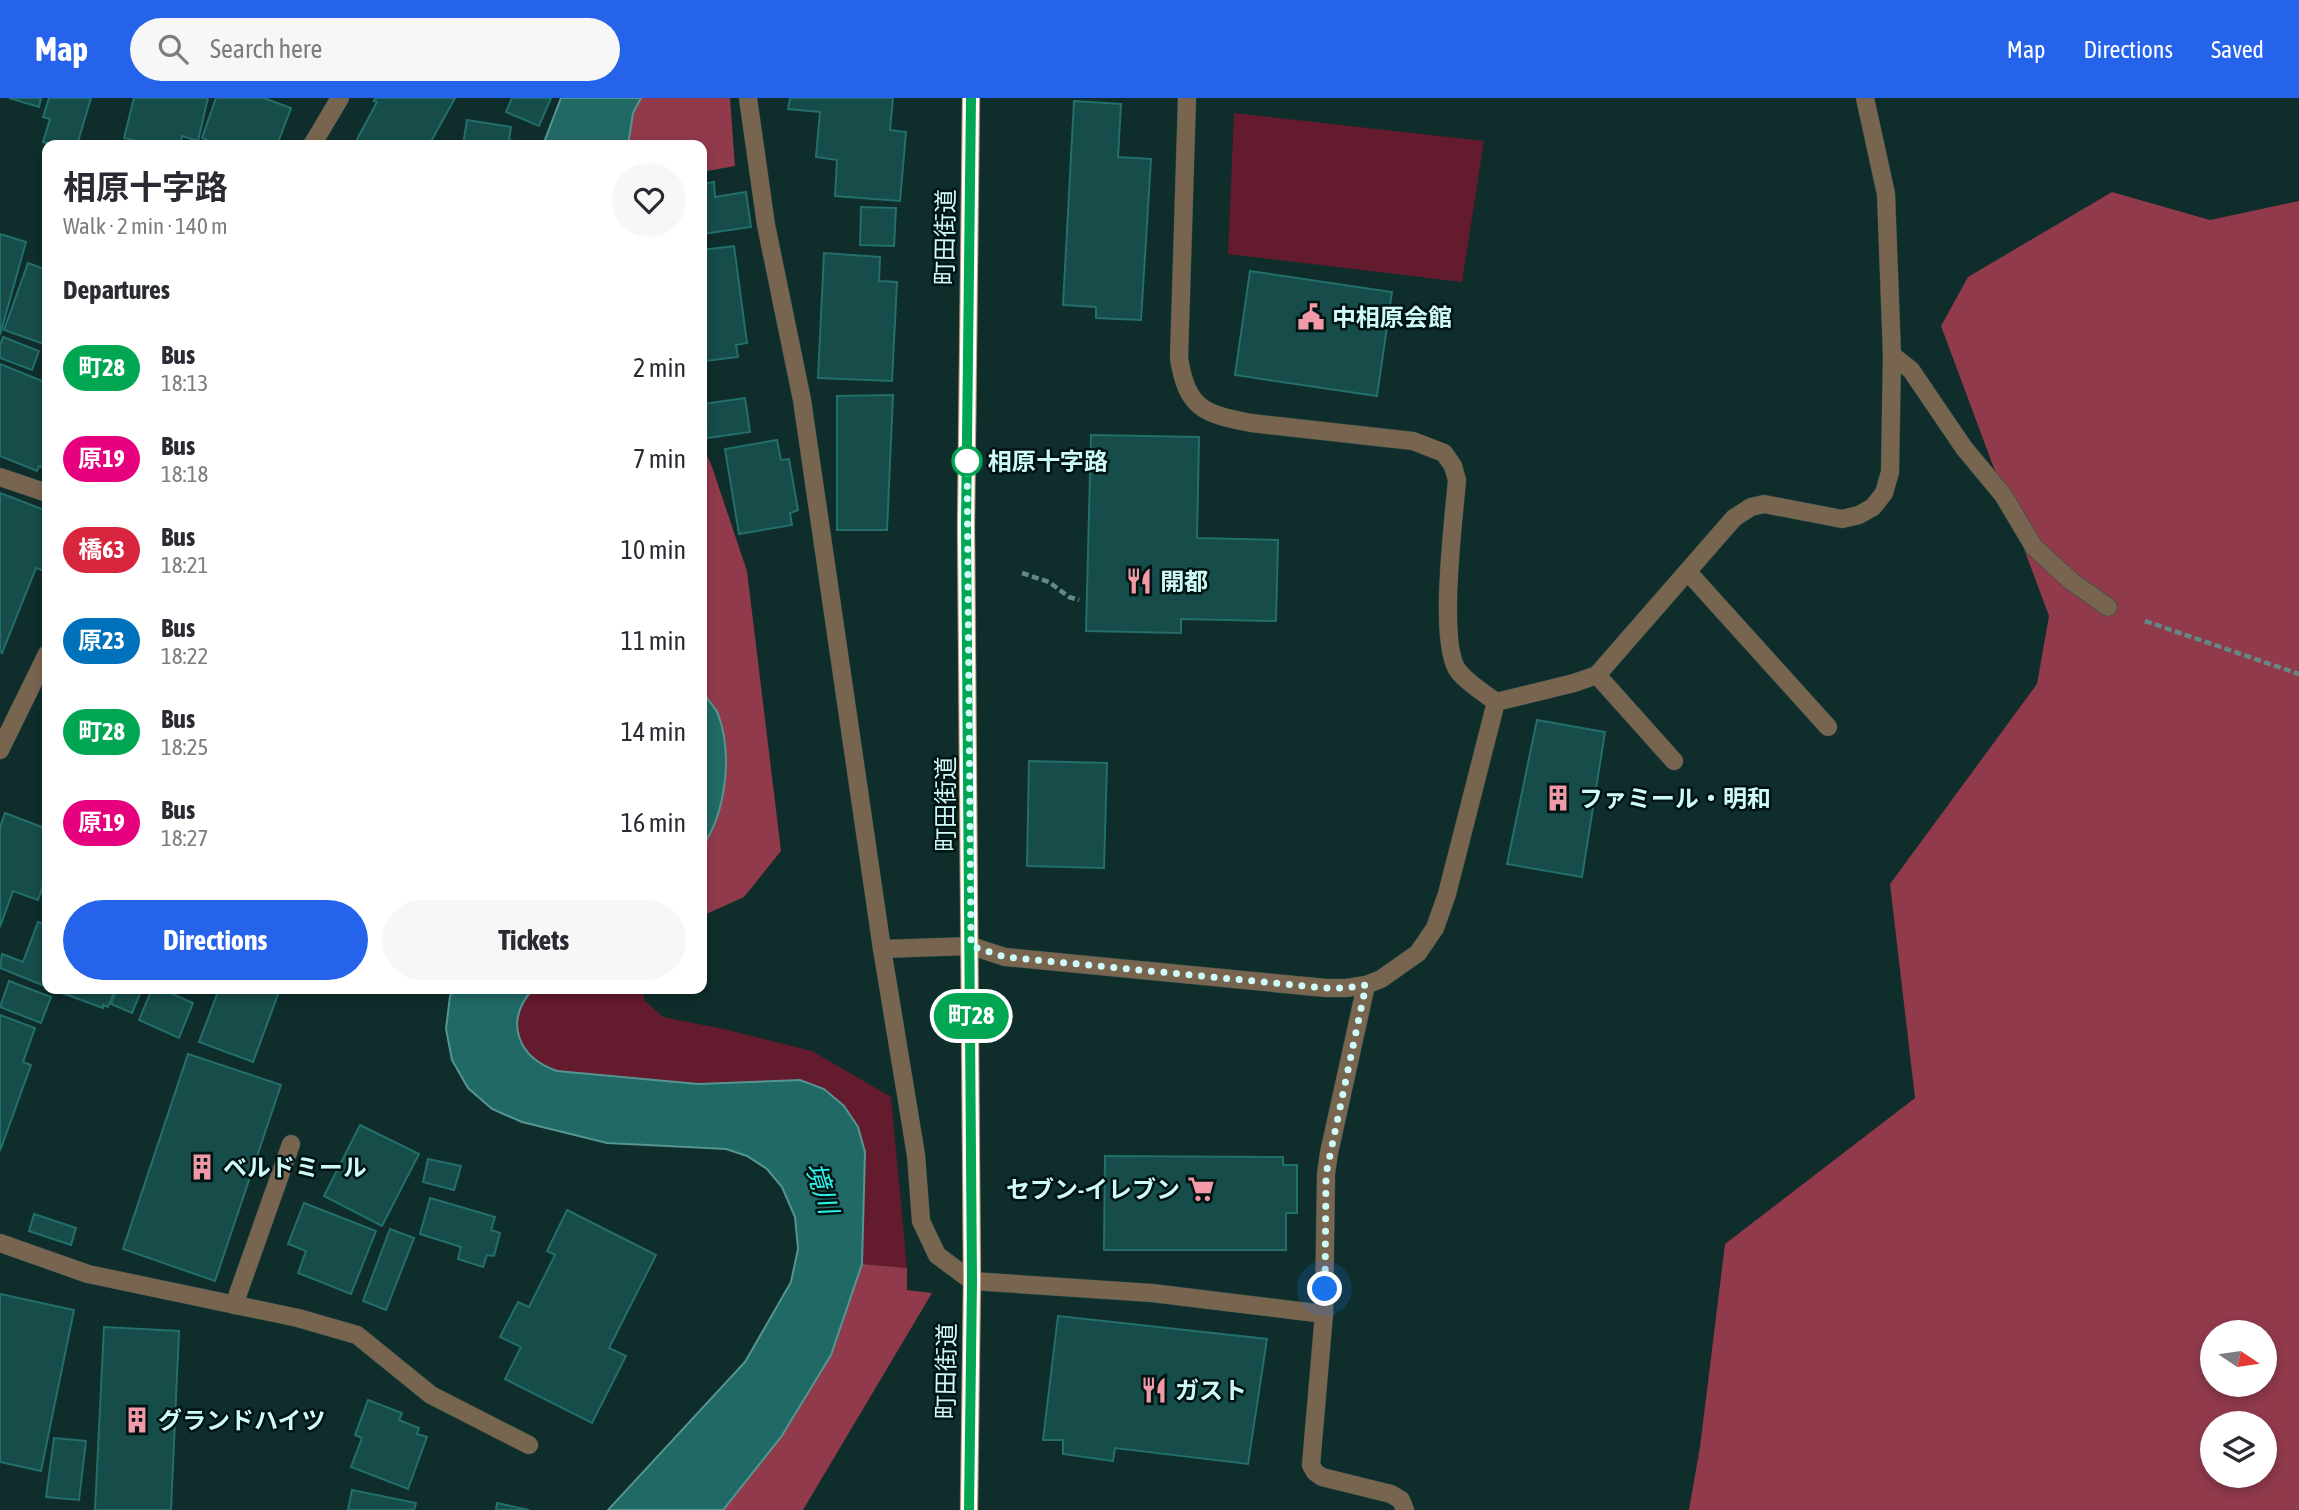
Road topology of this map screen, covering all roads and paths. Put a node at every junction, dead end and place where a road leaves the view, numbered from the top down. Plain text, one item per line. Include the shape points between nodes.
1 (340, 98) edge
2 (748, 98) edge
3 (971, 98) edge
4 (1187, 98) edge
5 (1865, 98) edge
6 (315, 140) edge
7 (1892, 355) junction
8 (0, 477) edge
9 (42, 492) edge
10 (1688, 572) junction
11 (1022, 573) dead end
12 (1079, 600) dead end
13 (2108, 607) joint
14 (42, 664) edge
15 (2299, 674) edge
16 (1597, 675) junction
17 (1496, 702) junction
18 (1828, 727) dead end
19 (0, 750) edge
20 (1674, 761) dead end
21 (971, 946) junction
22 (882, 949) junction
23 (1366, 985) junction
24 (292, 1144) dead end
25 (0, 1242) edge
26 (972, 1281) junction
27 (234, 1305) junction
28 (1324, 1314) junction
29 (529, 1445) dead end
30 (969, 1510) edge
31 (1405, 1510) edge

1 - 6 street
2 - 22 street via 765,225 802,400
3 - 21 main road, 町田街道 via 966,526
4 - 17 street via 1179,358 1188,391 1204,410 1228,418 1413,441 1444,453 1457,480 1447,625 1451,656 1458,671
5 - 7 street via 1886,194
7 - 10 street via 1890,472 1885,493 1873,507 1842,519 1764,504 1751,506 1734,518
7 - 13 street via 1911,370 1964,449 2003,495 2034,547
8 - 9 street
10 - 16 street
10 - 18 street
11 - 12 path
13 - 15 path
14 - 19 street
16 - 17 street
16 - 20 street
17 - 23 street via 1435,928 1418,953
21 - 22 street
21 - 23 street via 1005,957 1326,988
21 - 26 main road, 町田街道
22 - 26 street via 916,1155 921,1221 937,1255
23 - 28 street via 1326,1174
24 - 27 street
25 - 27 street via 88,1274
26 - 28 street via 1152,1293
26 - 30 main road, 町田街道
27 - 29 street via 357,1335 431,1395
28 - 31 street via 1311,1465 1322,1477 1391,1494 1401,1500

